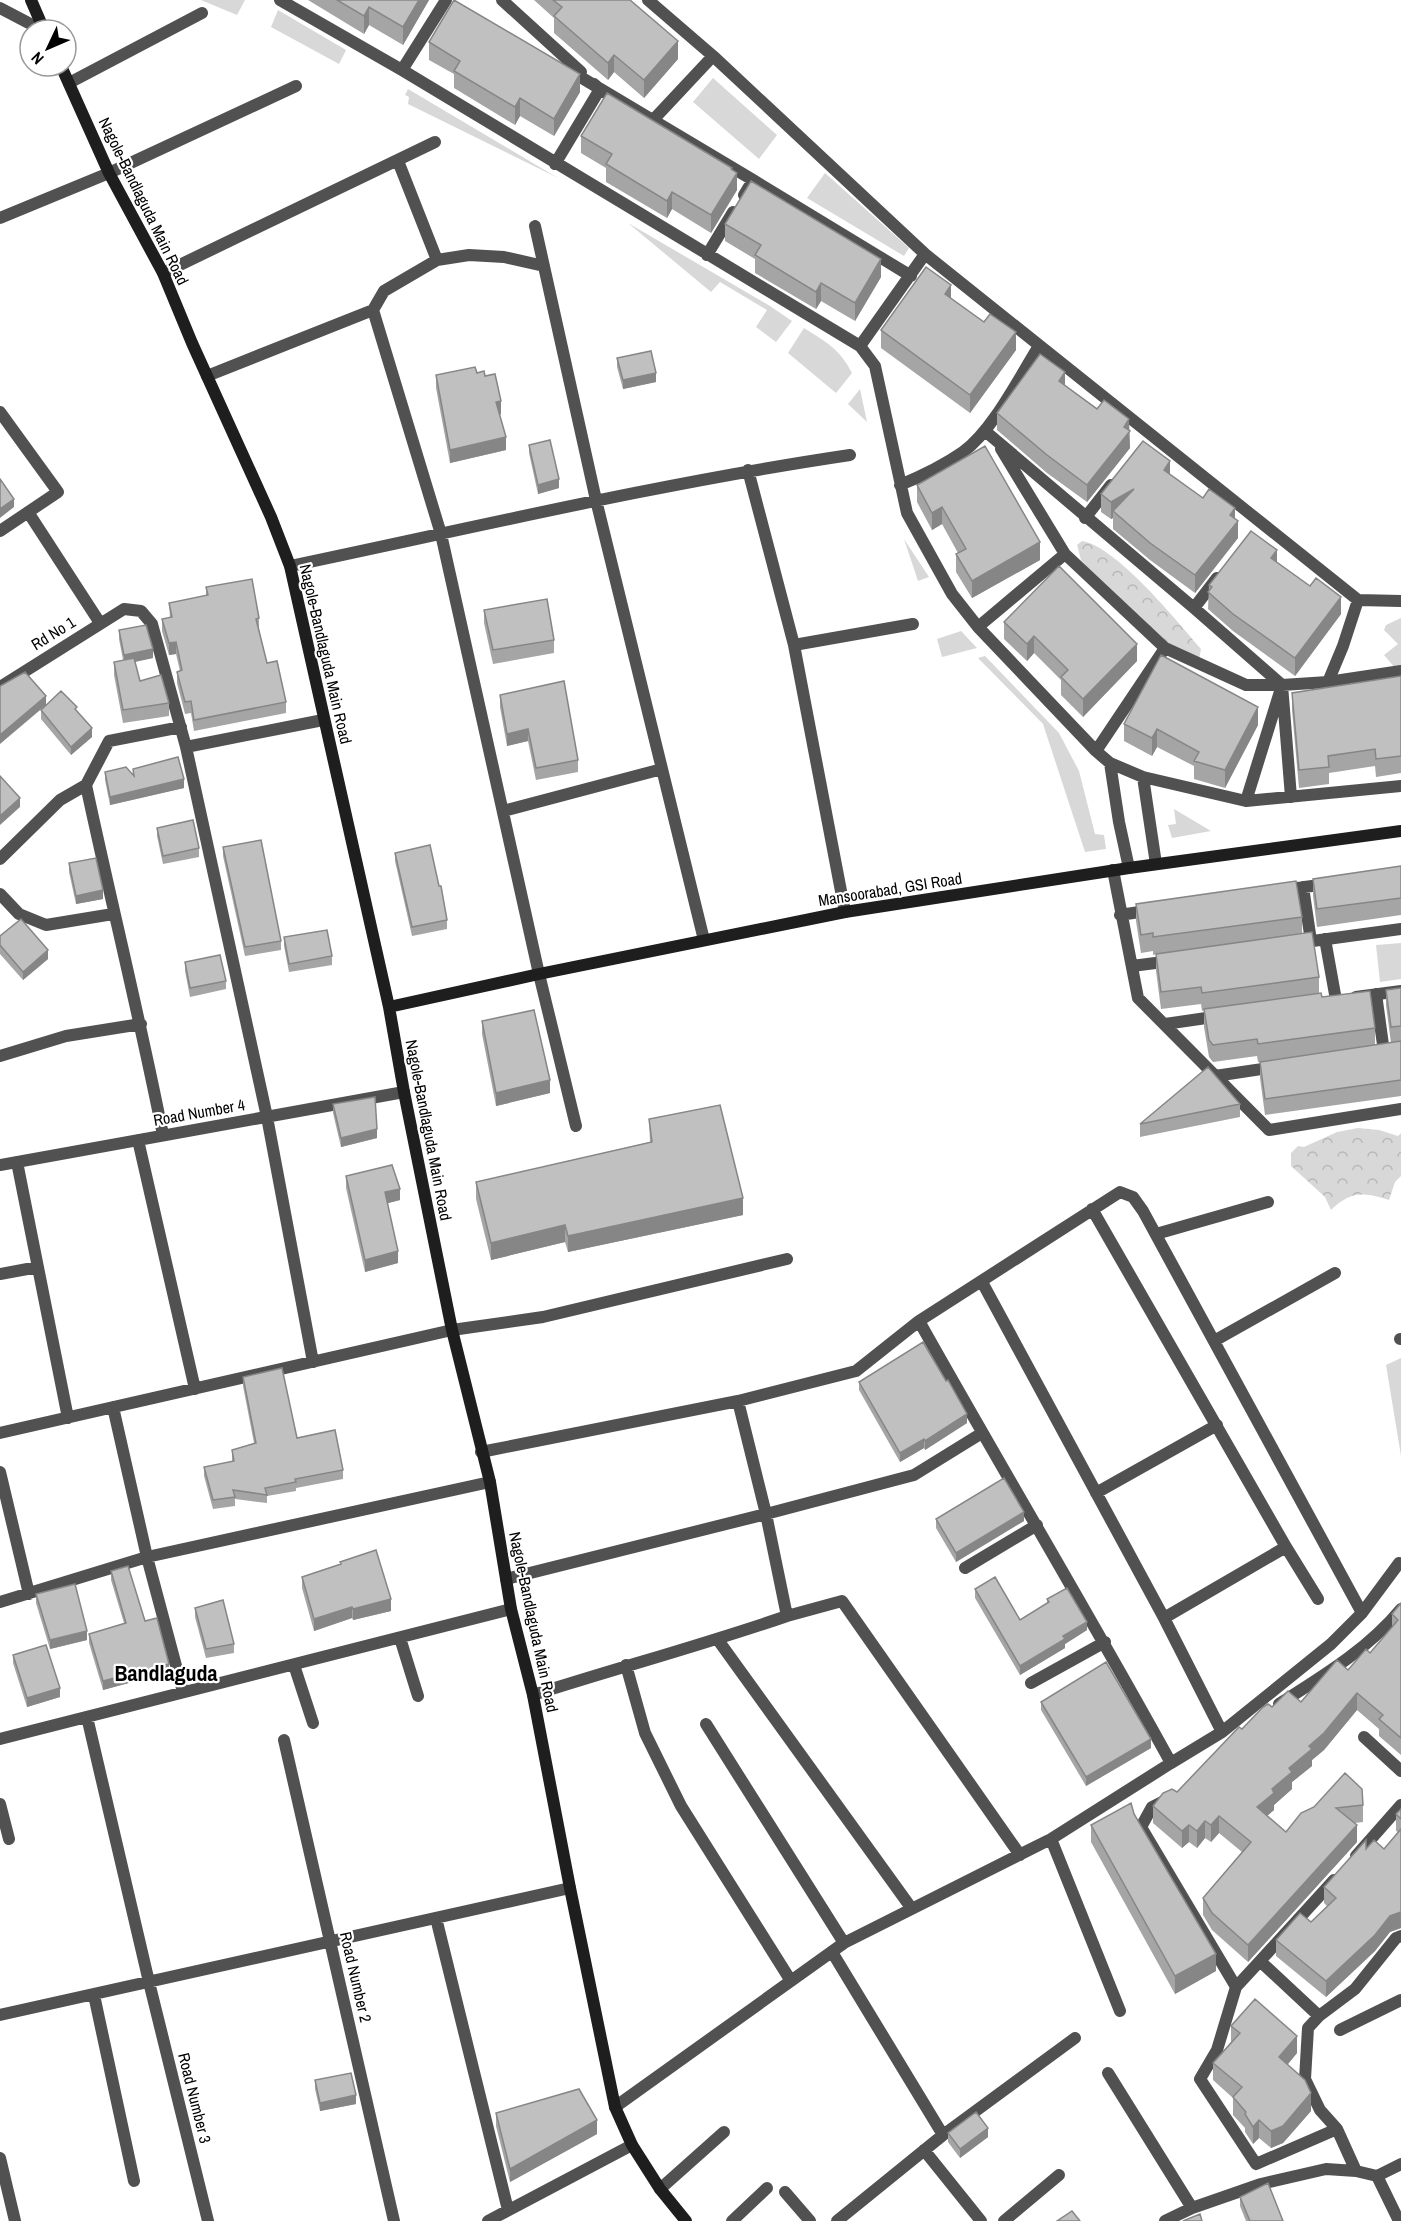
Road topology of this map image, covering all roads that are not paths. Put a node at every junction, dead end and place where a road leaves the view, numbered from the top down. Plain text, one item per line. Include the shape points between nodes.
1 (30, 0) edge
2 (280, 0) edge
3 (446, 0) edge
4 (648, 0) edge
5 (506, 1) edge
6 (0, 8) edge
7 (202, 13) dead end
8 (20, 18) edge
9 (38, 18) edge
10 (541, 53) edge
11 (712, 56) junction
12 (402, 70) junction
13 (67, 78) edge
14 (69, 83) junction
15 (296, 86) dead end
16 (600, 89) junction
17 (654, 119) junction
18 (435, 142) dead end
19 (398, 161) junction
20 (555, 164) junction
21 (109, 173) junction
22 (753, 180) junction
23 (0, 204) edge
24 (5, 216) edge
25 (535, 226) dead end
26 (925, 254) junction
27 (707, 255) junction
28 (437, 260) junction
29 (544, 266) junction
30 (163, 273) junction
31 (910, 276) junction
32 (373, 310) junction
33 (860, 346) junction
34 (1039, 346) junction
35 (207, 376) junction
36 (0, 412) edge
37 (989, 434) junction
38 (850, 455) dead end
39 (748, 470) junction
40 (1122, 472) edge
41 (900, 486) junction
42 (597, 501) junction
43 (28, 512) junction
44 (1085, 518) junction
45 (0, 531) edge
46 (441, 534) junction
47 (1065, 554) junction
48 (1227, 565) edge
49 (290, 566) junction
50 (1358, 600) junction
51 (1401, 601) edge
52 (1194, 608) junction
53 (100, 623) junction
54 (913, 624) dead end
55 (978, 627) junction
56 (794, 645) junction
57 (1165, 648) junction
58 (1401, 670) edge
59 (1328, 682) junction
60 (1282, 686) junction
61 (0, 687) edge
62 (323, 720) junction
63 (181, 728) junction
64 (186, 747) junction
65 (1096, 751) junction
66 (1110, 763) junction
67 (662, 769) junction
68 (1143, 777) junction
69 (86, 784) junction
70 (1401, 786) edge
71 (1291, 797) junction
72 (1246, 801) junction
73 (503, 811) junction
74 (1401, 831) edge
75 (0, 859) edge
76 (1156, 864) junction
77 (1129, 868) junction
78 (1113, 870) junction
79 (1336, 882) edge
80 (1303, 887) junction
81 (1269, 892) edge
82 (0, 894) edge
83 (1166, 908) edge
84 (845, 912) junction
85 (114, 914) junction
86 (1120, 915) junction
87 (1401, 929) edge
88 (1325, 939) junction
89 (704, 940) junction
90 (1311, 941) junction
91 (1289, 945) edge
92 (1188, 958) edge
93 (1132, 966) junction
94 (540, 974) junction
95 (1401, 991) edge
96 (1376, 994) junction
97 (389, 1007) junction
98 (1233, 1014) edge
99 (141, 1024) junction
100 (1165, 1024) junction
101 (1383, 1052) edge
102 (0, 1056) edge
103 (1283, 1066) edge
104 (1215, 1076) junction
105 (404, 1092) junction
106 (1401, 1109) edge
107 (267, 1117) junction
108 (576, 1126) dead end
109 (163, 1135) junction
110 (138, 1140) junction
111 (17, 1162) junction
112 (0, 1165) edge
113 (1268, 1202) dead end
114 (1092, 1209) junction
115 (1156, 1234) junction
116 (787, 1259) dead end
117 (38, 1267) junction
118 (1335, 1273) dead end
119 (0, 1274) edge
120 (982, 1282) junction
121 (919, 1321) junction
122 (452, 1330) junction
123 (1214, 1341) junction
124 (313, 1362) junction
125 (195, 1389) junction
126 (738, 1401) junction
127 (113, 1407) junction
128 (68, 1418) junction
129 (1217, 1425) junction
130 (0, 1433) edge
131 (982, 1433) junction
132 (481, 1452) junction
133 (0, 1472) edge
134 (490, 1482) junction
135 (1096, 1493) junction
136 (766, 1514) junction
137 (1037, 1525) junction
138 (1286, 1547) junction
139 (147, 1557) junction
140 (1400, 1563) dead end
141 (965, 1568) dead end
142 (506, 1579) junction
143 (29, 1594) junction
144 (1318, 1599) dead end
145 (0, 1602) edge
146 (511, 1609) junction
147 (1401, 1609) edge
148 (1362, 1613) junction
149 (786, 1616) junction
150 (1164, 1618) junction
151 (400, 1638) junction
152 (718, 1640) junction
153 (1105, 1642) junction
154 (294, 1665) junction
155 (626, 1665) junction
156 (1031, 1683) dead end
157 (183, 1692) junction
158 (533, 1695) junction
159 (418, 1696) dead end
160 (87, 1717) junction
161 (313, 1723) dead end
162 (705, 1724) dead end
163 (1222, 1732) junction
164 (1364, 1737) dead end
165 (0, 1739) edge
166 (284, 1740) dead end
167 (1227, 1744) edge
168 (1171, 1763) junction
169 (1401, 1771) edge
170 (1173, 1796) edge
171 (0, 1804) edge
172 (1401, 1805) edge
173 (9, 1839) dead end
174 (1051, 1839) junction
175 (1020, 1856) junction
176 (570, 1888) junction
177 (912, 1909) junction
178 (436, 1918) junction
179 (1401, 1936) edge
180 (331, 1942) junction
181 (844, 1943) junction
182 (832, 1952) junction
183 (1260, 1961) junction
184 (791, 1981) junction
185 (149, 1983) junction
186 (1236, 1986) junction
187 (94, 1995) junction
188 (1401, 2000) edge
189 (1120, 2011) dead end
190 (0, 2015) edge
191 (1319, 2016) junction
192 (1340, 2030) dead end
193 (1075, 2038) dead end
194 (1108, 2073) dead end
195 (615, 2107) junction
196 (1337, 2128) junction
197 (723, 2132) dead end
198 (943, 2135) junction
199 (632, 2145) junction
200 (924, 2150) junction
201 (0, 2158) edge
202 (1401, 2164) edge
203 (1356, 2171) junction
204 (1059, 2175) dead end
205 (1377, 2176) junction
206 (134, 2181) dead end
207 (767, 2188) dead end
208 (660, 2189) junction
209 (785, 2192) dead end
210 (1192, 2208) junction
211 (508, 2210) junction
212 (15, 2221) edge
213 (208, 2221) edge
214 (394, 2221) edge
215 (488, 2221) edge
216 (686, 2221) edge
217 (732, 2221) edge
218 (810, 2221) edge
219 (837, 2221) edge
220 (981, 2221) edge
221 (1004, 2221) edge
222 (1165, 2221) edge
223 (1399, 2221) edge

1 - 9 street
2 - 12 street
3 - 12 street
4 - 11 street
5 - 16 street
6 - 8 street
7 - 14 street
10 - 16 street
11 - 17 street
11 - 26 street
12 - 20 street
13 - 14 street, Nagole-Bandlaguda Main Road
14 - 21 street, Nagole-Bandlaguda Main Road
15 - 21 street
16 - 17 street
16 - 20 street
17 - 22 street
18 - 19 street
19 - 28 street
19 - 30 street
20 - 27 street
21 - 24 street
21 - 30 street, Nagole-Bandlaguda Main Road
22 - 27 street
22 - 31 street
23 - 24 street
25 - 29 street
26 - 31 street
26 - 34 street
27 - 33 street
28 - 29 street via 469,255 504,257
28 - 32 street via 384,291
29 - 42 street
30 - 35 street, Nagole-Bandlaguda Main Road
31 - 33 street
32 - 35 street
32 - 46 street
33 - 41 street via 875,366
34 - 37 street
34 - 50 street via 1147,440
35 - 49 street, Nagole-Bandlaguda Main Road
36 - 43 street via 58,492
37 - 41 street via 933,471
37 - 44 street
37 - 47 street
38 - 39 street
39 - 42 street
39 - 56 street
40 - 44 street
41 - 55 street via 907,513 952,594
42 - 46 street
42 - 67 street
43 - 45 street
43 - 53 street
44 - 52 street
46 - 49 street
46 - 73 street
47 - 55 street
47 - 57 street
48 - 52 street
49 - 62 street, Nagole-Bandlaguda Main Road
50 - 51 street
50 - 59 street
52 - 60 street
53 - 61 street, Rd No 1
53 - 63 street, Rd No 1 via 124,609 141,611 152,624
54 - 56 street
55 - 65 street
56 - 84 street
57 - 60 street via 1246,685
57 - 65 street
58 - 59 street
59 - 60 street
60 - 71 street
60 - 72 street
62 - 64 street
62 - 97 street, Nagole-Bandlaguda Main Road
63 - 64 street
63 - 69 street via 109,741
64 - 107 street
65 - 66 street
66 - 68 street
66 - 77 street
67 - 73 street
67 - 89 street
68 - 72 street
68 - 76 street
69 - 75 street via 60,800
69 - 85 street
70 - 71 street
71 - 72 street
73 - 94 street
74 - 76 street, Mansoorabad, GSI Road
76 - 77 street, Mansoorabad, GSI Road
77 - 78 street, Mansoorabad, GSI Road
78 - 84 street, Mansoorabad, GSI Road
78 - 86 street
79 - 80 street
80 - 81 street
80 - 90 street
82 - 85 street via 19,914 46,925
83 - 86 street
84 - 89 street, Mansoorabad, GSI Road
85 - 99 street
86 - 93 street
87 - 88 street
88 - 90 street
88 - 96 street via 1330,1001
89 - 94 street, Mansoorabad, GSI Road
90 - 91 street
92 - 93 street
93 - 100 street via 1138,998
94 - 97 street, Mansoorabad, GSI Road
94 - 108 street
95 - 96 street
96 - 101 street
97 - 105 street, Nagole-Bandlaguda Main Road
98 - 100 street
99 - 102 street via 66,1036
99 - 109 street
100 - 104 street
103 - 104 street
104 - 106 street via 1269,1131
105 - 107 street, Road Number 4
105 - 122 street, Nagole-Bandlaguda Main Road
107 - 109 street, Road Number 4
107 - 124 street
109 - 110 street, Road Number 4
110 - 111 street, Road Number 4
110 - 125 street
111 - 112 street, Road Number 4
111 - 117 street
113 - 115 street
114 - 115 street via 1120,1192 1133,1197
114 - 120 street
114 - 129 street
115 - 123 street
116 - 122 street via 543,1317
117 - 119 street
117 - 128 street
118 - 123 street
120 - 121 street
120 - 135 street
121 - 126 street via 856,1371
121 - 131 street
122 - 124 street
122 - 132 street, Nagole-Bandlaguda Main Road
123 - 148 street
124 - 125 street
125 - 127 street
126 - 132 street
126 - 136 street
127 - 128 street
127 - 139 street
128 - 130 street
129 - 135 street
129 - 138 street
131 - 136 street via 914,1475
131 - 137 street
132 - 134 street, Nagole-Bandlaguda Main Road
133 - 143 street
134 - 139 street
134 - 142 street, Nagole-Bandlaguda Main Road
135 - 150 street
136 - 142 street
136 - 149 street
137 - 141 street
137 - 153 street
138 - 144 street
138 - 150 street
139 - 143 street
139 - 157 street
140 - 148 street
142 - 146 street, Nagole-Bandlaguda Main Road
143 - 145 street
146 - 151 street
146 - 158 street, Nagole-Bandlaguda Main Road
147 - 167 street via 1344,1662 1255,1719
148 - 163 street via 1331,1644
149 - 152 street
149 - 175 street via 842,1601
150 - 163 street
151 - 154 street
151 - 159 street
152 - 155 street
152 - 177 street
153 - 156 street
153 - 168 street
154 - 157 street
154 - 161 street
155 - 158 street
155 - 184 street via 645,1733 681,1806
157 - 160 street
158 - 176 street, Nagole-Bandlaguda Main Road
160 - 165 street
160 - 185 street, Road Number 3
162 - 181 street
163 - 168 street
164 - 169 street
166 - 180 street, Road Number 2
168 - 174 street
170 - 186 street via 1152,1807 1141,1827
171 - 173 street
172 - 183 street
174 - 175 street
174 - 189 street
175 - 177 street
176 - 178 street
176 - 195 street, Nagole-Bandlaguda Main Road
177 - 181 street
178 - 180 street
178 - 211 street
179 - 191 street via 1356,1989
180 - 185 street
180 - 214 street, Road Number 2
181 - 182 street
182 - 184 street
182 - 198 street
183 - 186 street
183 - 191 street
184 - 195 street
185 - 187 street
185 - 213 street, Road Number 3
186 - 196 street via 1217,2050 1200,2079 1256,2164
187 - 190 street
187 - 206 street
188 - 192 street
191 - 196 street via 1308,2028 1305,2079 1320,2110
193 - 198 street
194 - 210 street
195 - 199 street, Nagole-Bandlaguda Main Road
196 - 203 street
197 - 208 street
198 - 200 street
199 - 208 street, Nagole-Bandlaguda Main Road
199 - 211 street
200 - 219 street
200 - 220 street
201 - 212 street
202 - 205 street
203 - 205 street
203 - 210 street via 1326,2169 1262,2184
204 - 221 street
205 - 223 street
207 - 217 street
208 - 216 street, Nagole-Bandlaguda Main Road
209 - 218 street
210 - 222 street
211 - 215 street

